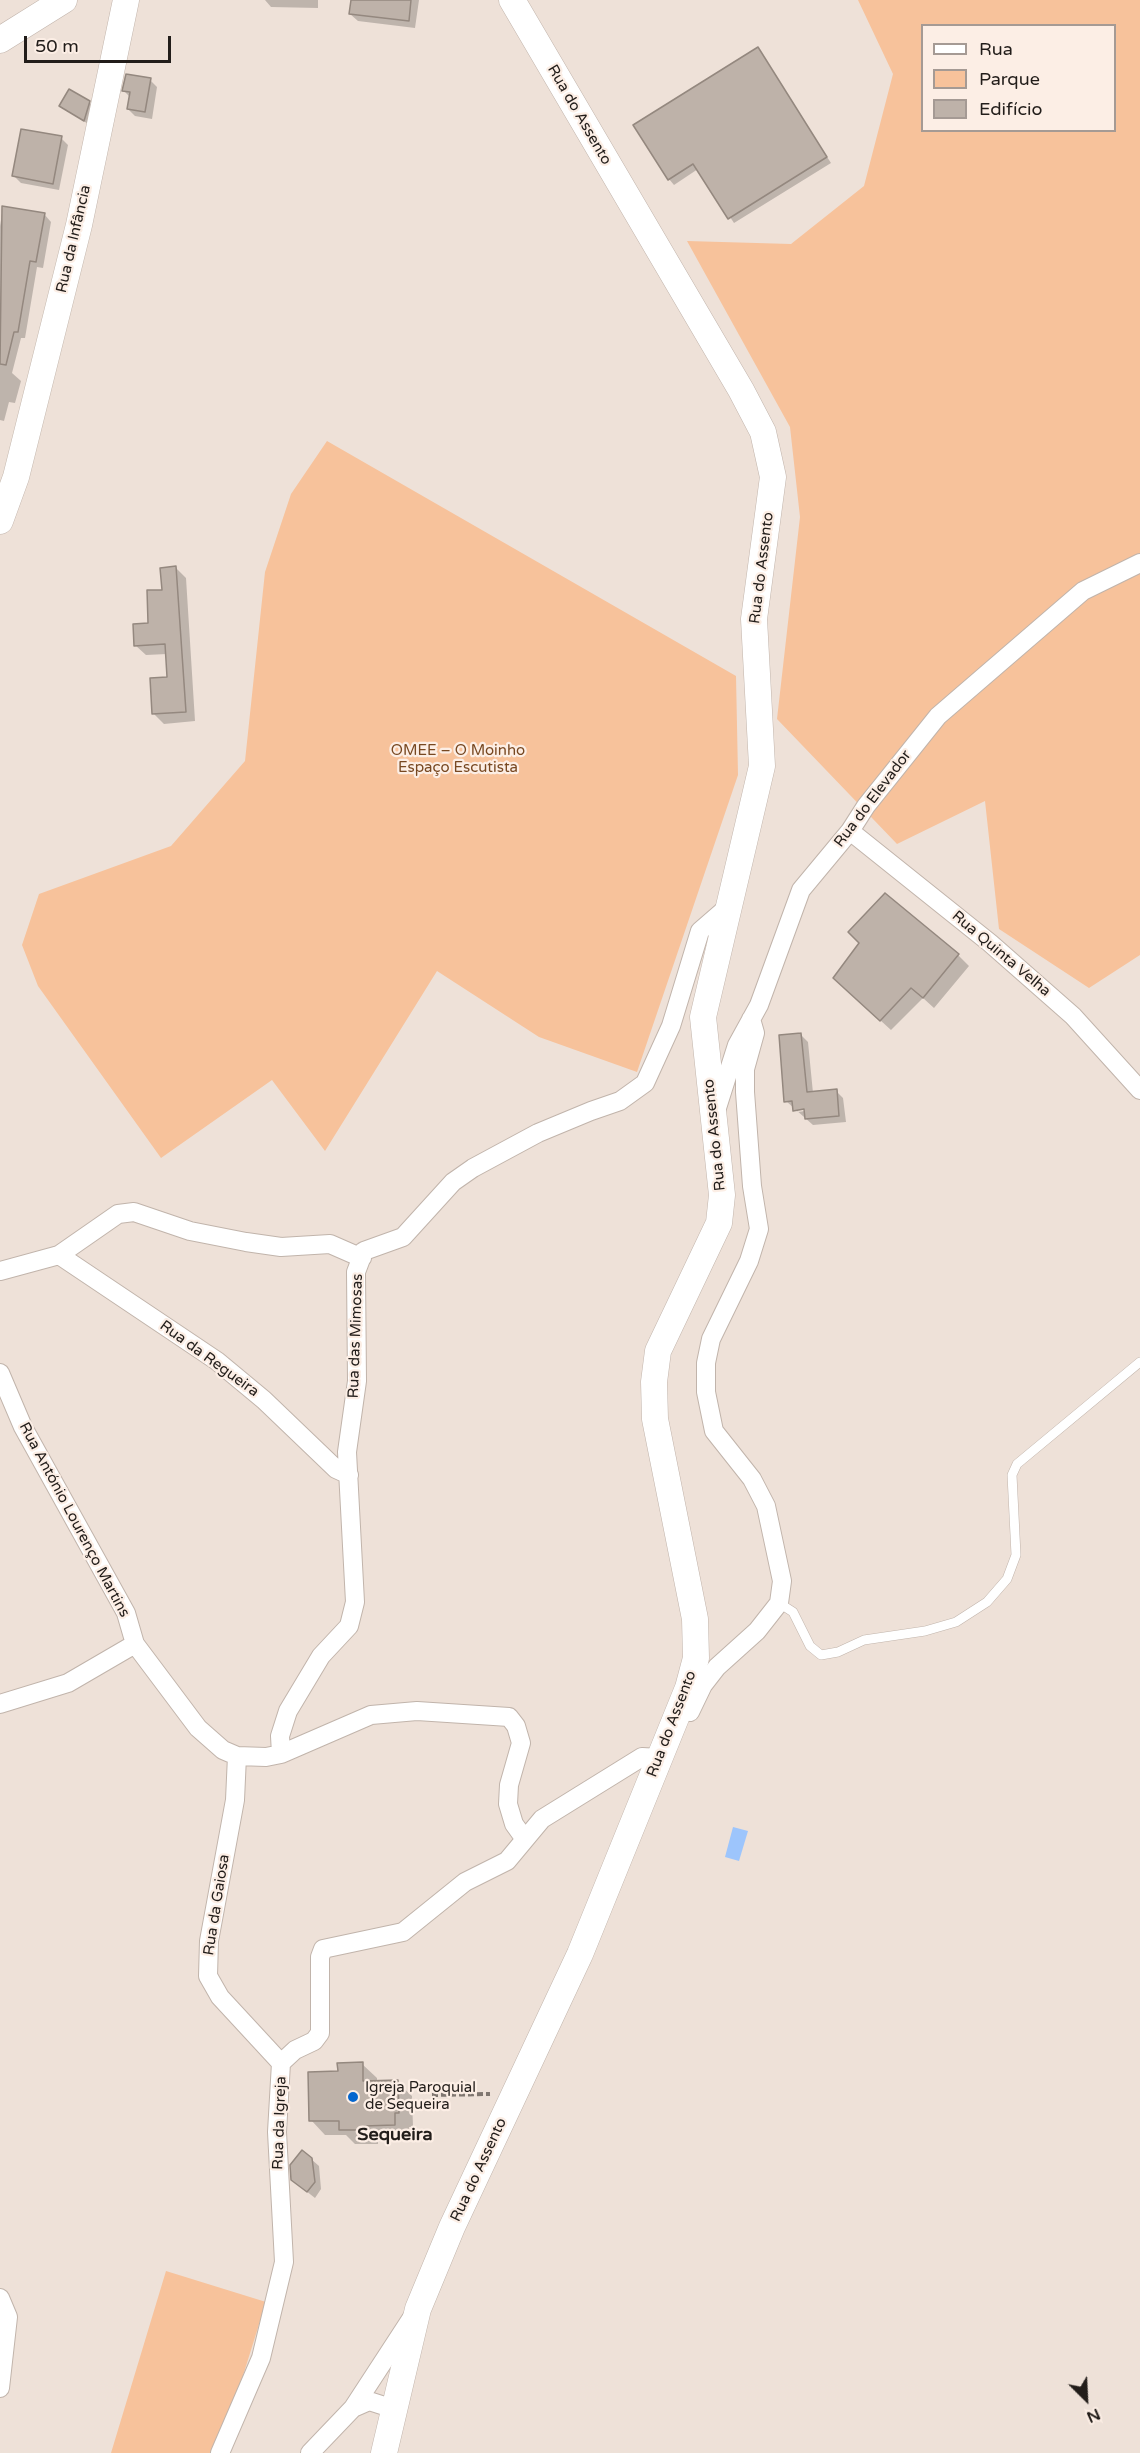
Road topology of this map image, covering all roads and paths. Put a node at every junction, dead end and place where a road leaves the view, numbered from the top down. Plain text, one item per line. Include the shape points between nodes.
1 (64, 0) edge
2 (126, 0) edge
3 (512, 0) edge
4 (0, 40) edge
5 (8, 476) edge
6 (0, 520) edge
7 (1140, 563) edge
8 (850, 831) junction
9 (730, 905) junction
10 (752, 1018) junction
11 (1140, 1090) edge
12 (714, 1118) junction
13 (59, 1255) junction
14 (362, 1258) junction
15 (0, 1271) edge
16 (1140, 1362) edge
17 (0, 1373) edge
18 (349, 1475) junction
19 (779, 1603) junction
20 (135, 1644) junction
21 (0, 1704) edge
22 (662, 1752) junction
23 (281, 1754) junction
24 (237, 1756) junction
25 (524, 1838) junction
26 (281, 2063) junction
27 (515, 2094) junction
28 (432, 2095) dead end
29 (0, 2298) edge
30 (418, 2309) junction
31 (0, 2388) edge
32 (353, 2408) junction
33 (394, 2409) junction
34 (220, 2453) edge
35 (310, 2453) edge
36 (384, 2453) edge

1 - 4 street
2 - 5 street, Rua da Infância via 79,225
3 - 9 street, Rua do Assento via 763,432 773,477 754,619 762,766
5 - 6 street, Rua da Infância
7 - 8 street, Rua do Elevador via 1083,591 938,716
8 - 10 street, Rua do Elevador via 801,890
8 - 11 street, Rua Quinta Velha via 990,943 1073,1016
9 - 12 street, Rua do Assento via 704,1017
9 - 14 street, Rua das Mimosas via 700,931 671,1026 645,1083 620,1101 538,1133 474,1168 453,1182 403,1237 364,1251
10 - 12 street, Rua do Elevador via 736,1045
10 - 19 street via 755,1033 745,1069 745,1092 759,1229 749,1261 711,1339 706,1392 714,1431 752,1479 766,1506 782,1581
12 - 22 street, Rua do Assento via 722,1195 719,1223 658,1351 654,1382 655,1419 694,1619 696,1658
13 - 14 street via 118,1214 135,1212 201,1233 281,1247 330,1244
13 - 15 street
13 - 18 street, Rua da Regueira via 217,1361 336,1469
14 - 18 street, Rua das Mimosas via 356,1272 357,1381 347,1452
16 - 19 lane via 1017,1464 1012,1475 1016,1556 1007,1579 987,1602 956,1622 864,1640 821,1655 810,1646 792,1612
17 - 20 street, Rua António Lourenço Martins via 23,1427 126,1613
18 - 23 street, Rua das Mimosas via 355,1602 349,1626 321,1656 288,1711 280,1736
19 - 22 street via 757,1631 717,1666 703,1685 679,1737
20 - 21 street via 68,1683
20 - 24 street, Rua António Lourenço Martins via 198,1728 223,1750
22 - 25 street, Rua da Igreja via 642,1757 542,1819
22 - 27 street, Rua do Assento via 580,1954
23 - 24 street
23 - 25 street via 371,1715 417,1712 509,1717 521,1743 508,1804 514,1824
24 - 26 street, Rua da Gaiosa via 235,1800 209,1941 208,1976 220,1997
25 - 26 street, Rua da Igreja via 507,1861 465,1882 404,1932 323,1949 320,2033
26 - 34 street, Rua da Igreja via 277,2132 284,2262 261,2358
27 - 28 path
27 - 30 street, Rua do Assento
29 - 31 street via 8,2317
30 - 32 street
30 - 33 street, Rua do Assento
32 - 33 street via 369,2401
32 - 35 street
33 - 36 street, Rua do Assento

